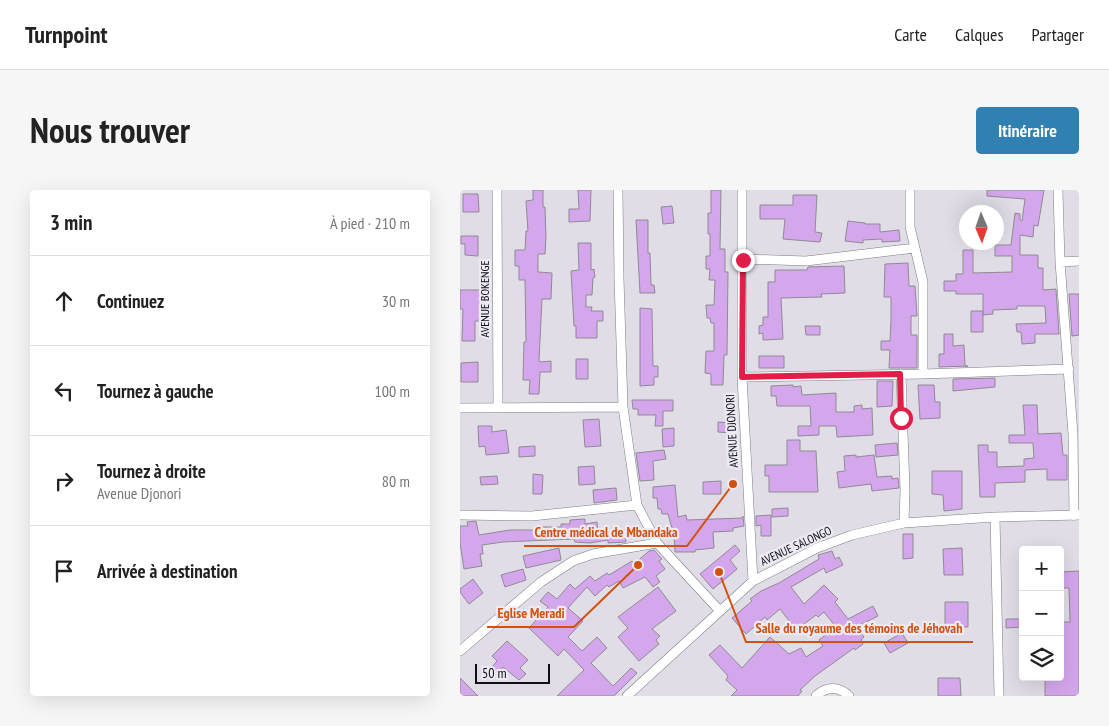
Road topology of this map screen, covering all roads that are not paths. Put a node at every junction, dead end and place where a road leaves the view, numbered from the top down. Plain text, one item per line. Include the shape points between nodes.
1 (497, 190) edge
2 (618, 190) edge
3 (742, 190) edge
4 (910, 190) edge
5 (1058, 190) edge
6 (915, 248) junction
7 (743, 260) junction
8 (1079, 261) edge
9 (1060, 262) junction
10 (1069, 369) junction
11 (900, 374) junction
12 (923, 374) junction
13 (742, 377) junction
14 (623, 407) junction
15 (460, 408) edge
16 (498, 408) junction
17 (637, 505) junction
18 (460, 515) edge
19 (1077, 515) edge
20 (995, 518) junction
21 (904, 523) junction
22 (657, 543) junction
23 (753, 581) junction
24 (719, 610) junction
25 (460, 651) edge
26 (627, 696) edge
27 (816, 696) edge
28 (849, 696) edge
29 (999, 696) edge

1 - 16 street, AVENUE BOKENGE
2 - 14 street
3 - 7 street, AVENUE DJONORI
4 - 6 street via 910,227
5 - 9 street
6 - 7 street via 806,261
6 - 12 street via 923,282
7 - 13 street, AVENUE DJONORI
8 - 9 street
9 - 10 street
10 - 12 street
10 - 19 street
11 - 12 street
11 - 13 street
11 - 21 street
13 - 23 street, AVENUE DJONORI
14 - 16 street
14 - 17 street
15 - 16 street
17 - 18 street via 532,516
17 - 22 street
19 - 20 street, AVENUE SALONGO
20 - 21 street, AVENUE SALONGO
20 - 29 street
21 - 23 street, AVENUE SALONGO via 852,535 818,548
22 - 24 street
22 - 25 street via 593,554 573,561 541,582
23 - 24 street, AVENUE SALONGO
24 - 26 street, AVENUE SALONGO
27 - 28 street via 832,688 841,689

